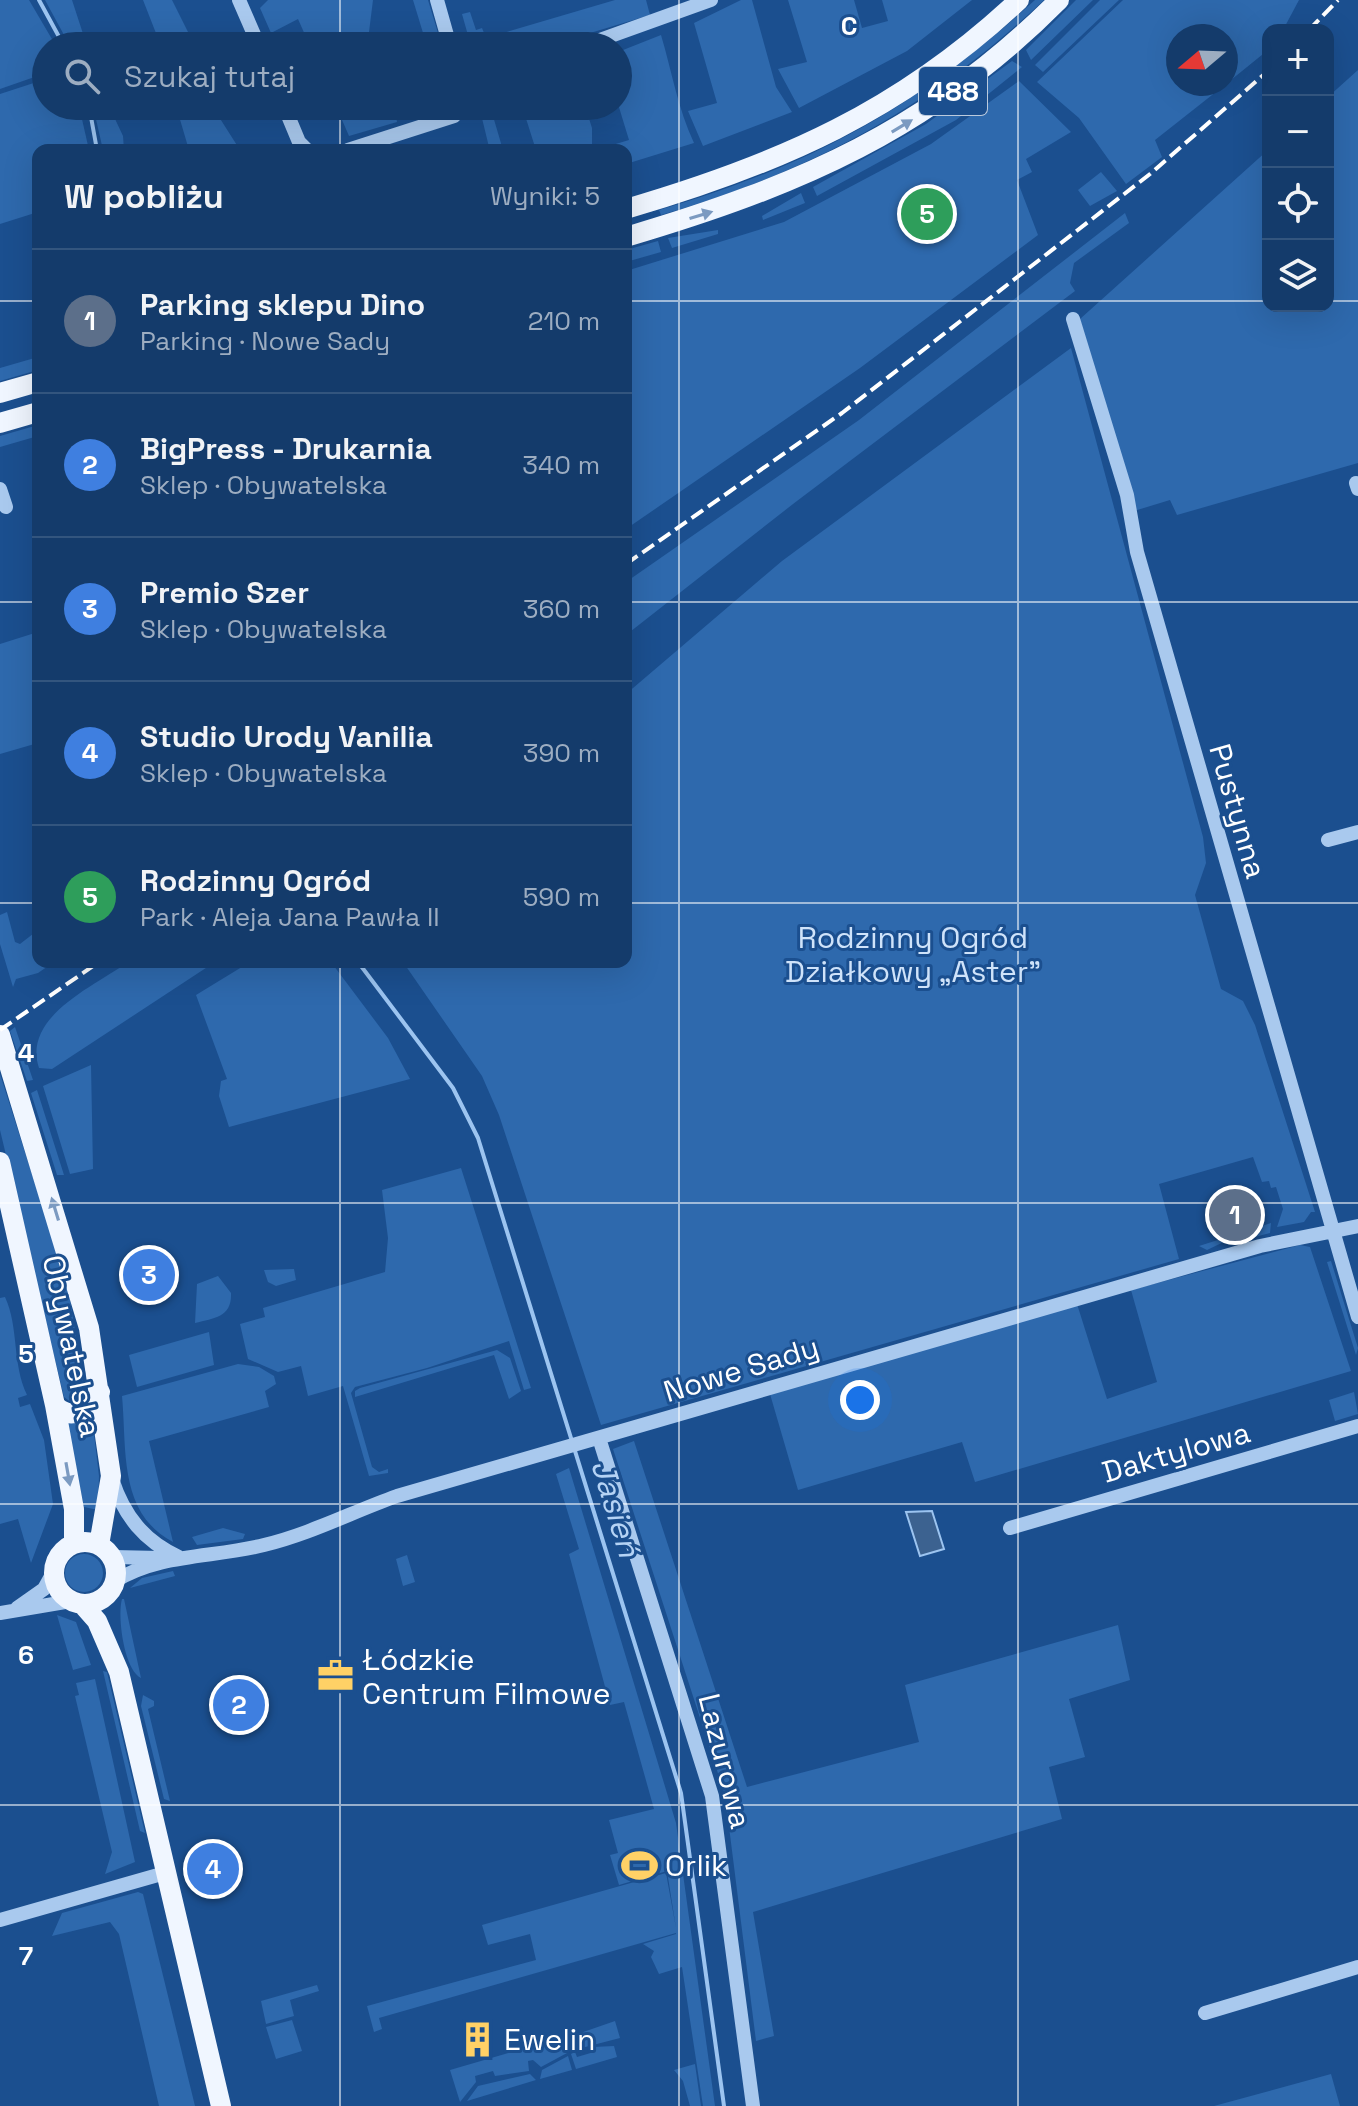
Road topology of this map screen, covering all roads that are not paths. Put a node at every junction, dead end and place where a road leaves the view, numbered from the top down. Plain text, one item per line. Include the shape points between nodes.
1 (239, 0) edge
2 (437, 0) edge
3 (711, 0) edge
4 (1019, 0) edge
5 (1059, 0) edge
6 (253, 32) edge
7 (446, 32) edge
8 (622, 32) edge
9 (290, 120) edge
10 (442, 120) edge
11 (301, 144) edge
12 (367, 144) edge
13 (632, 207) edge
14 (632, 235) edge
15 (1073, 319) dead end
16 (32, 384) edge
17 (0, 393) edge
18 (32, 414) edge
19 (0, 423) edge
20 (0, 489) edge
21 (6, 507) dead end
22 (1358, 832) edge
23 (1328, 840) dead end
24 (0, 1035) edge
25 (0, 1162) edge
26 (1358, 1226) edge
27 (1332, 1233) junction
28 (1358, 1317) edge
29 (100, 1392) junction
30 (55, 1405) junction
31 (1358, 1426) edge
32 (595, 1440) junction
33 (111, 1476) junction
34 (1010, 1528) dead end
35 (74, 1543) junction
36 (106, 1551) junction
37 (174, 1559) junction
38 (54, 1571) junction
39 (111, 1588) junction
40 (77, 1602) junction
41 (16, 1608) junction
42 (0, 1613) edge
43 (119, 1672) junction
44 (165, 1873) junction
45 (0, 1920) edge
46 (1358, 1967) edge
47 (1205, 2013) dead end
48 (221, 2106) edge
49 (753, 2106) edge

1 - 6 street
2 - 7 street
3 - 8 street
4 - 13 main road, 488 via 945,62 844,127 759,166
14 -> 5 main road, 488 via 751,198 867,146 972,77
9 - 11 street
10 - 12 street
15 - 27 street, Pustynna
16 - 17 main road
18 - 19 main road
20 - 21 street
22 - 23 street
29 -> 24 main road, Obywatelska via 81,1299
25 - 30 main road, Obywatelska
26 - 27 street, Nowe Sady
27 - 28 street, Pustynna
27 - 32 street, Nowe Sady via 1260,1246
29 - 30 main road via 80,1413 65,1413
29 - 33 main road, Obywatelska
30 -> 35 main road, Obywatelska via 74,1509
31 - 34 street, Daktylowa
32 - 37 street, Nowe Sady via 397,1496 312,1532 249,1549
32 - 49 street, Lazurowa via 712,1796
33 - 36 main road, Obywatelska
33 - 37 street, Obywatelska via 133,1523
35 - 36 main road
35 - 38 main road via 60,1554
36 - 37 street, Nowe Sady
36 - 39 main road
37 - 39 street, Nowe Sady via 131,1571
38 - 40 main road via 58,1589
38 - 41 street via 44,1589
39 - 40 main road
39 - 43 main road
40 - 41 street
40 - 43 main road via 97,1621
41 - 42 street
43 - 44 main road
44 - 45 street
44 - 48 main road
46 - 47 street

